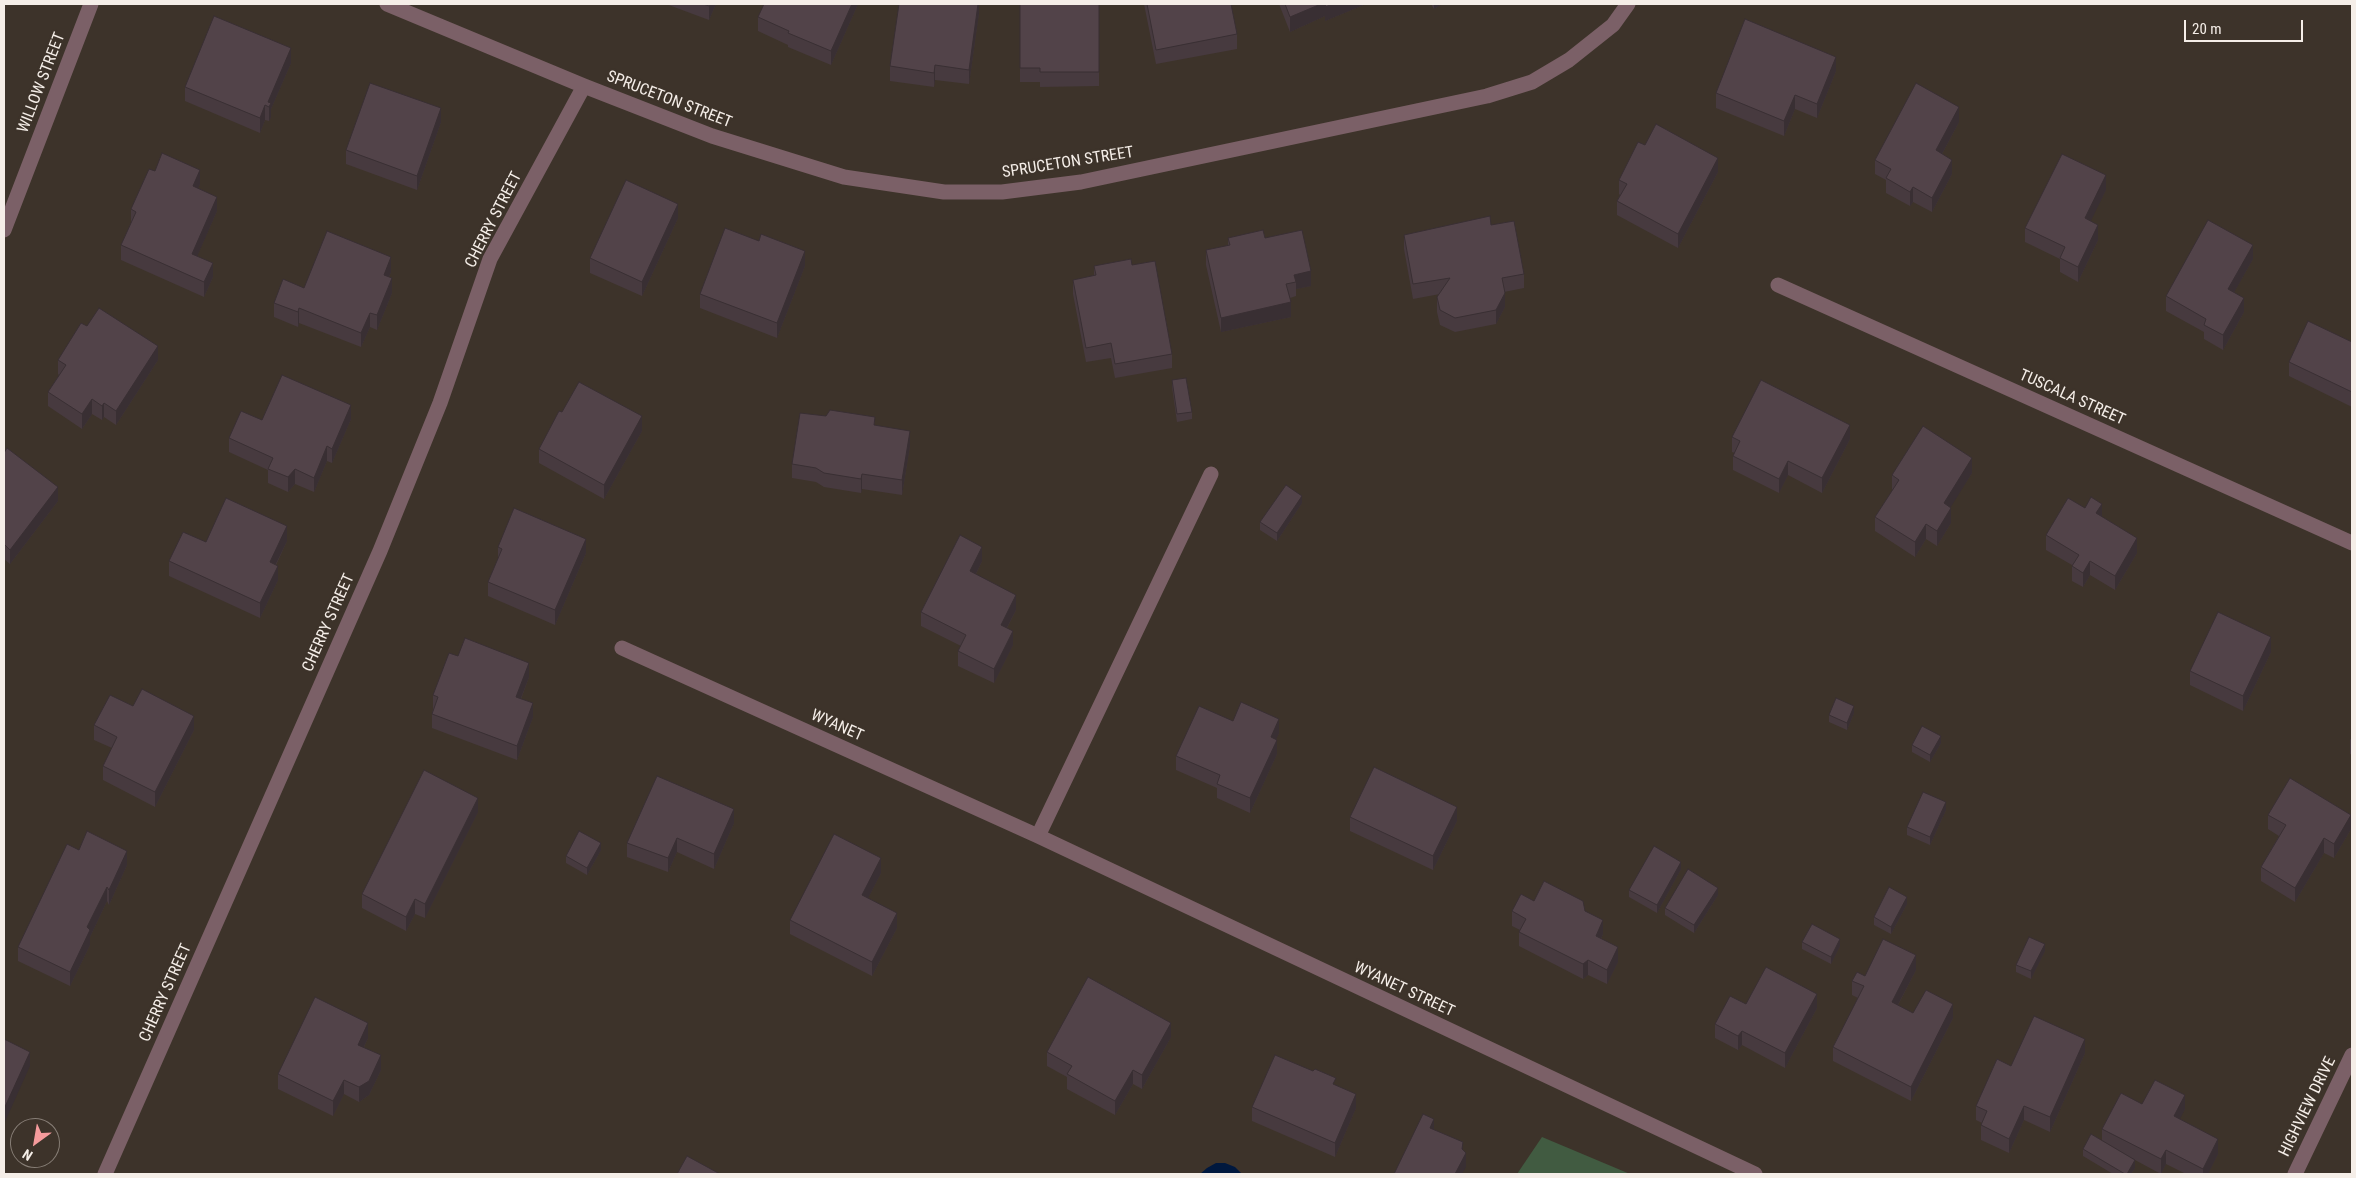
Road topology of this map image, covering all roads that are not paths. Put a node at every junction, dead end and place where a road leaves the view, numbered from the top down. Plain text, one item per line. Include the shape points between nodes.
1 (91, 4) edge
2 (387, 4) edge
3 (1628, 4) edge
4 (584, 86) junction
5 (4, 230) edge
6 (1778, 285) dead end
7 (1211, 474) dead end
8 (2352, 543) edge
9 (622, 648) dead end
10 (1038, 836) junction
11 (2352, 1054) edge
12 (105, 1174) edge
13 (1755, 1174) edge
14 (2295, 1174) edge

1 - 5 street, WILLOW STREET
2 - 4 street, SPRUCETON STREET
3 - 4 street, SPRUCETON STREET via 1613,25 1568,60 1532,82 1487,96 1081,182 1002,192 944,192 844,177 712,136
4 - 12 street, CHERRY STREET via 490,259 440,403 380,551
6 - 8 street, TUSCALA STREET
7 - 10 street
9 - 10 street, WYANET
10 - 13 street, WYANET STREET
11 - 14 street, HIGHVIEW DRIVE

